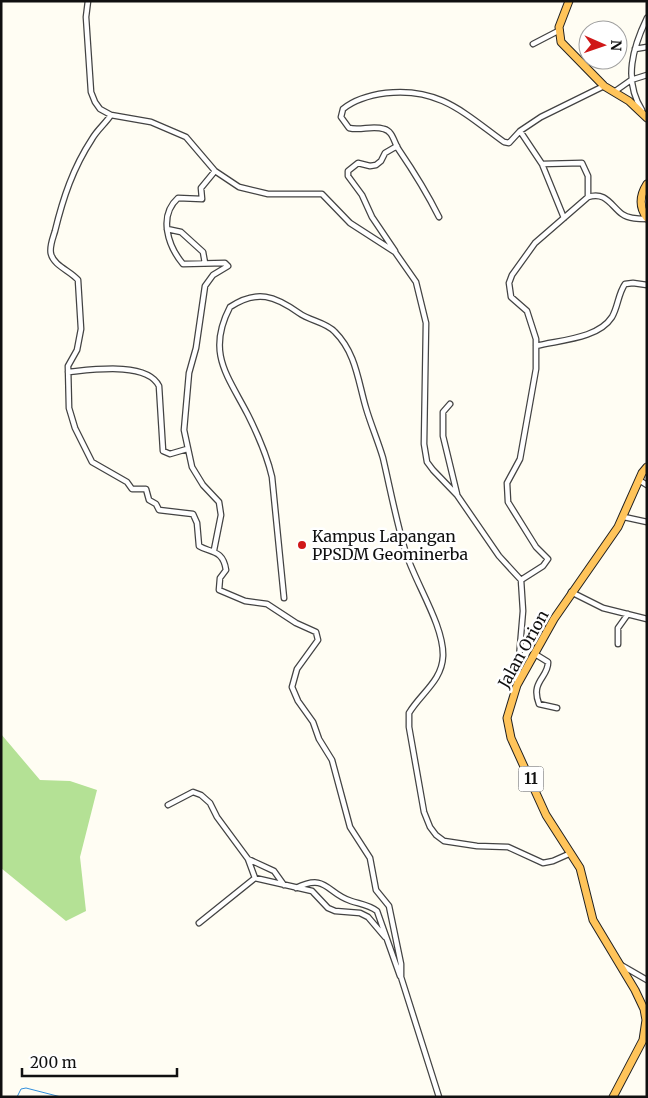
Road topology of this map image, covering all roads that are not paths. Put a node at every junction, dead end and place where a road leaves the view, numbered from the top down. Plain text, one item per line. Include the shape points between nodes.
1 (88, 1) edge
2 (569, 1) edge
3 (647, 18) edge
4 (560, 30) junction
5 (533, 44) dead end
6 (647, 47) edge
7 (635, 49) junction
8 (647, 75) edge
9 (631, 80) junction
10 (604, 86) junction
11 (614, 92) junction
12 (111, 115) junction
13 (646, 118) edge
14 (520, 131) junction
15 (397, 146) junction
16 (542, 164) junction
17 (215, 171) junction
18 (647, 184) edge
19 (588, 197) junction
20 (439, 217) dead end
21 (564, 218) junction
22 (647, 218) edge
23 (167, 229) junction
24 (395, 252) junction
25 (205, 263) junction
26 (647, 286) edge
27 (536, 346) junction
28 (68, 372) junction
29 (450, 404) dead end
30 (187, 449) junction
31 (647, 467) edge
32 (639, 480) junction
33 (647, 485) edge
34 (457, 495) junction
35 (624, 516) junction
36 (647, 522) edge
37 (214, 550) junction
38 (521, 580) junction
39 (571, 592) junction
40 (284, 598) dead end
41 (628, 614) junction
42 (647, 619) edge
43 (618, 644) dead end
44 (535, 654) junction
45 (517, 685) junction
46 (557, 708) dead end
47 (168, 805) dead end
48 (572, 853) junction
49 (248, 859) junction
50 (255, 878) junction
51 (284, 885) junction
52 (296, 888) junction
53 (356, 902) junction
54 (340, 911) junction
55 (199, 923) dead end
56 (385, 937) junction
57 (621, 965) junction
58 (401, 978) junction
59 (647, 980) edge
60 (439, 1097) edge
61 (613, 1097) edge

1 - 12 street via 86,17 91,92 100,109
2 - 4 highway via 561,18
3 - 7 street
4 - 5 street
4 - 10 highway via 560,42
6 - 7 street
7 - 9 street
8 - 9 street
9 - 11 street
9 - 13 street
10 - 11 highway
10 - 14 street
11 - 13 highway
12 - 17 street via 151,122 186,137
12 - 28 street via 93,136 74,171 63,197 51,245 54,260 78,280 80,342
14 - 15 street via 509,142 504,142 454,105 418,93 401,91 374,95 342,109 341,117 349,128 385,129
14 - 16 street
15 - 20 street via 423,184
15 - 24 street via 376,164 358,163 348,170 348,176
16 - 19 street via 582,163 588,176
16 - 21 street
17 - 23 street via 201,188 202,199 181,197 174,202 165,221
17 - 24 street via 240,187 260,193 322,194 350,223
18 - 22 highway via 640,203
19 - 21 street
19 - 22 street via 594,195 611,202 622,214
21 - 27 street via 535,243 509,283 511,297 527,311
23 - 25 street via 182,232 203,252
23 - 25 street via 183,264
24 - 34 street via 416,282 426,323 426,457 433,470
25 - 30 street via 226,263 228,266 213,275 205,286 189,373 184,430
26 - 27 street via 625,284 612,317 601,327 583,336
27 - 38 street via 536,369 520,459 509,476 507,493 508,502 524,528 548,559
28 - 30 street via 117,368 137,372 156,381 163,451 170,454
28 - 37 street via 69,408 92,462 127,482 132,489 146,489 149,500 160,510 193,514 199,546
29 - 34 street via 443,412 442,429
30 - 37 street via 192,467 219,502 221,515
31 - 32 highway, Jalan Orion / 11
32 - 33 street
32 - 35 highway, Jalan Orion / 11
34 - 38 street via 499,556
35 - 36 street
35 - 39 highway, Jalan Orion / 11
37 - 58 street via 226,564 219,590 245,601 267,604 318,635 318,640 297,669 292,686 332,760 350,827 370,858 376,890 389,906
38 - 45 street via 523,611
39 - 41 street via 603,608
39 - 44 highway, Jalan Orion / 11
40 - 48 street via 268,460 247,413 222,370 222,332 230,306 252,297 274,297 307,319 335,331 355,362 404,549 438,628 442,646 440,669 432,685 409,713 424,812 430,827 444,841 508,846 544,863
41 - 42 street
41 - 43 street via 618,628
44 - 45 highway, Jalan Orion / 11
44 - 46 street via 548,662 537,686 539,704
45 - 48 highway, Jalan Orion / 11 via 507,718 510,738 546,815
47 - 49 street via 190,793 206,798
48 - 57 highway, Jalan Orion / 11 via 584,880 593,920
49 - 50 street
49 - 51 street via 274,871
50 - 51 street
50 - 55 street
51 - 52 street
52 - 53 street via 308,882 324,883 349,901
52 - 54 street via 312,891 328,908
53 - 54 street
53 - 56 street via 377,911
54 - 56 street via 354,911 368,917
56 - 58 street
57 - 59 street
57 - 61 highway, Jalan Orion / 11 via 640,1000 646,1020 639,1050
58 - 60 street

